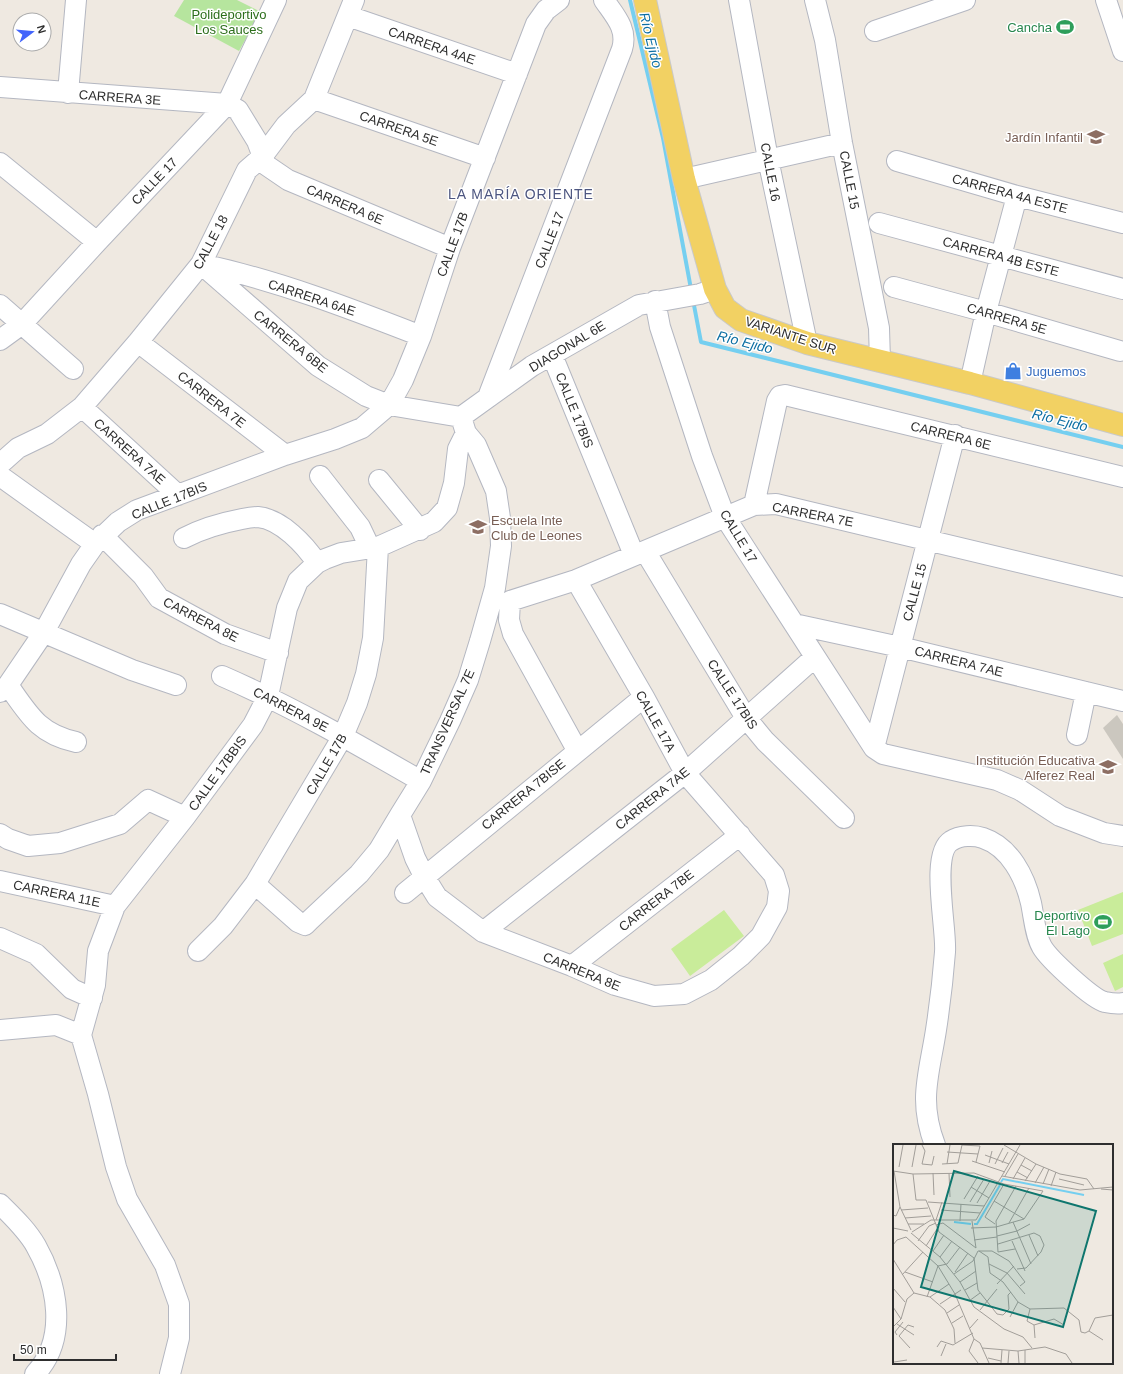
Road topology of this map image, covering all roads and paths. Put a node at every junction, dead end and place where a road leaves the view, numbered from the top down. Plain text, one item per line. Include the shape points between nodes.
1 (76, 0) edge
2 (276, 0) edge
3 (559, 0) edge
4 (604, 0) edge
5 (645, 0) edge
6 (739, 0) edge
7 (815, 0) edge
8 (965, 0) edge
9 (1106, 0) edge
10 (351, 8) edge
11 (875, 30) dead end
12 (1123, 51) edge
13 (517, 74) junction
14 (0, 88) edge
15 (68, 93) junction
16 (314, 99) junction
17 (233, 107) junction
18 (842, 143) junction
19 (260, 149) junction
20 (485, 158) junction
21 (768, 159) junction
22 (897, 161) dead end
23 (0, 163) edge
24 (684, 179) junction
25 (1017, 196) junction
26 (879, 223) dead end
27 (1123, 223) edge
28 (97, 242) junction
29 (450, 248) junction
30 (1000, 256) junction
31 (201, 264) junction
32 (894, 288) dead end
33 (1123, 289) edge
34 (700, 294) junction
35 (655, 302) junction
36 (0, 305) edge
37 (986, 312) junction
38 (22, 324) junction
39 (420, 336) junction
40 (0, 340) edge
41 (138, 342) junction
42 (807, 342) junction
43 (508, 349) junction
44 (1120, 351) dead end
45 (552, 355) junction
46 (880, 361) junction
47 (532, 366) junction
48 (73, 369) dead end
49 (970, 383) junction
50 (488, 397) junction
51 (389, 405) junction
52 (82, 407) junction
53 (463, 425) junction
54 (1123, 425) edge
55 (955, 435) junction
56 (285, 455) junction
57 (0, 464) edge
58 (0, 476) edge
59 (320, 476) dead end
60 (1123, 476) edge
61 (380, 480) dead end
62 (178, 495) junction
63 (754, 505) junction
64 (725, 517) junction
65 (420, 530) junction
66 (184, 538) dead end
67 (99, 539) junction
68 (929, 539) junction
69 (374, 548) junction
70 (640, 553) junction
71 (317, 563) junction
72 (576, 580) junction
73 (1123, 587) edge
74 (495, 588) junction
75 (510, 601) junction
76 (0, 614) edge
77 (794, 624) junction
78 (44, 632) junction
79 (900, 647) junction
80 (278, 652) junction
81 (815, 657) junction
82 (222, 676) dead end
83 (176, 685) dead end
84 (4, 689) edge
85 (1086, 692) junction
86 (268, 696) junction
87 (644, 697) junction
88 (1123, 701) edge
89 (746, 718) junction
90 (1077, 735) dead end
91 (343, 736) junction
92 (76, 742) dead end
93 (874, 748) junction
94 (577, 750) junction
95 (685, 773) junction
96 (421, 781) junction
97 (400, 815) junction
98 (185, 817) junction
99 (844, 818) dead end
100 (0, 834) edge
101 (740, 834) junction
102 (1123, 836) edge
103 (424, 876) junction
104 (0, 881) edge
105 (255, 884) junction
106 (778, 890) joint
107 (405, 893) dead end
108 (115, 906) junction
109 (483, 932) junction
110 (0, 938) edge
111 (198, 951) dead end
112 (572, 966) junction
113 (92, 998) junction
114 (1123, 1002) edge
115 (0, 1030) edge
116 (81, 1035) junction
117 (936, 1144) edge
118 (0, 1204) edge
119 (35, 1374) edge
120 (170, 1374) edge

1 - 15 street
2 - 17 street, CALLE 17
3 - 13 street, CALLE 17B via 546,10 536,24
4 - 43 street, CALLE 17 via 619,21 625,38
5 - 24 main road, VARIANTE SUR
6 - 21 street, CALLE 16
7 - 18 street, CALLE 15 via 825,40
8 - 11 street
9 - 12 street
10 - 13 street, CARRERA 4AE
10 - 16 street, CALLE 18
13 - 20 street, CALLE 17B
14 - 15 street, CARRERA 3E
15 - 17 street, CARRERA 3E
16 - 19 street, CALLE 18
16 - 20 street, CARRERA 5E
17 - 19 street, CARRERA 6E
17 - 28 street, CALLE 17
18 - 21 street
18 - 46 street, CALLE 15 via 880,328
19 - 29 street, CARRERA 6E via 266,165 288,180
19 - 31 street, CALLE 18
20 - 29 street, CALLE 17B
21 - 24 street
21 - 42 street, CALLE 16
22 - 25 street, CARRERA 4A ESTE
23 - 28 street
24 - 34 main road, VARIANTE SUR
25 - 27 street, CARRERA 4A ESTE
25 - 30 street
26 - 30 street, CARRERA 4B ESTE
28 - 38 street, CALLE 17
29 - 39 street, CALLE 17B
30 - 33 street, CARRERA 4B ESTE
30 - 37 street
31 - 39 street, CARRERA 6AE via 229,270 358,311
31 - 41 street, CALLE 18
31 - 51 street, CARRERA 6BE via 318,366 366,396
32 - 37 street, CARRERA 5E
34 - 35 street, DIAGONAL 6E
34 - 42 main road, VARIANTE SUR via 726,308 741,320
35 - 45 street, DIAGONAL 6E via 639,305 618,315
35 - 64 street, CALLE 17 via 660,327 702,456
36 - 38 street
37 - 44 street, CARRERA 5E
37 - 49 street
38 - 40 street, CALLE 17
38 - 48 street
39 - 51 street, CALLE 17B via 403,380
41 - 52 street, CALLE 18
41 - 56 street, CARRERA 7E
42 - 46 main road, VARIANTE SUR
43 - 47 street
43 - 50 street, CALLE 17
45 - 47 street, DIAGONAL 6E
45 - 70 street, CALLE 17BIS
46 - 49 main road, VARIANTE SUR
47 - 50 street, DIAGONAL 6E
49 - 54 main road, VARIANTE SUR
50 - 53 street, DIAGONAL 6E
51 - 53 street, CARRERA 6BE
51 - 56 street, CALLE 17BIS via 362,428
52 - 57 street, CALLE 18 via 47,434 18,448
52 - 62 street, CARRERA 7AE
53 - 65 street, CALLE 17BBIS via 454,483 447,508 434,522
53 - 74 street, TRANSVERSAL 7E via 476,445 496,491 502,546
55 - 60 street, CARRERA 6E
55 - 63 street, CARRERA 6E via 785,395 780,396
55 - 68 street, CALLE 15
56 - 62 street, CALLE 17BIS
58 - 67 street, CARRERA 8E
59 - 69 street
61 - 65 street
62 - 67 street, CALLE 17BIS via 137,510
63 - 64 street, CARRERA 7E
63 - 68 street, CARRERA 7E via 776,504
64 - 70 street, CARRERA 7E
64 - 77 street, CALLE 17
65 - 69 street, CALLE 17BBIS
66 - 71 street via 220,523 257,517 294,534
67 - 78 street, CALLE 17BIS via 81,564
67 - 80 street, CARRERA 8E via 143,576 160,598 225,634
68 - 73 street, CARRERA 7E
68 - 79 street, CALLE 15
69 - 71 street, CALLE 17BBIS via 341,553
69 - 91 street, CALLE 17B via 373,638 368,667 357,703
70 - 72 street, CARRERA 7E
70 - 89 street, CALLE 17BIS
71 - 80 street, CALLE 17BBIS via 298,581 287,608
72 - 75 street, CARRERA 7E
72 - 87 street, CALLE 17A
74 - 75 street
74 - 96 street, TRANSVERSAL 7E via 468,680
75 - 94 street via 509,620 513,634
76 - 78 street
77 - 79 street, CARRERA 7AE
77 - 81 street, CALLE 17
78 - 83 street via 132,670
78 - 84 street, CALLE 17BIS
79 - 85 street, CARRERA 7AE
79 - 93 street, CALLE 15
80 - 86 street, CALLE 17BBIS
81 - 89 street, CARRERA 7AE
81 - 93 street, CALLE 17
82 - 86 street, CARRERA 9E
84 - 92 street via 42,729
85 - 88 street, CARRERA 7AE
85 - 90 street
86 - 91 street, CARRERA 9E
86 - 98 street, CALLE 17BBIS via 253,725
87 - 94 street, CARRERA 7BISE
87 - 95 street, CALLE 17A
89 - 95 street, CARRERA 7AE
89 - 99 street, CALLE 17BIS via 764,741
91 - 96 street, CARRERA 9E
91 - 105 street, CALLE 17B
93 - 102 street via 883,754 997,780 1020,790 1060,816 1104,833
94 - 103 street, CARRERA 7BISE
95 - 101 street, CALLE 17A
95 - 109 street, CARRERA 7AE
96 - 97 street, TRANSVERSAL 7E
97 - 103 street, CARRERA 8E
97 - 105 street, TRANSVERSAL 7E via 379,850 359,874 305,925 298,922
98 - 100 street via 148,800 120,824 60,843 28,846
98 - 108 street, CALLE 17BBIS
101 - 106 street, CALLE 17A via 774,875
101 - 112 street, CARRERA 7BE
103 - 107 street, CARRERA 7BISE
103 - 109 street, CARRERA 8E via 438,897
104 - 108 street, CARRERA 11E
105 - 111 street, CALLE 17B via 223,926
106 - 112 street, CARRERA 8E via 777,907 761,936 741,956 710,980 684,994 654,996 615,986
108 - 113 street, CALLE 17BBIS via 98,952
109 - 112 street, CARRERA 8E
110 - 113 street via 36,954 72,989
113 - 116 street, CALLE 17BBIS
114 - 117 street via 1104,1002 1051,959 1041,946 1031,901 1020,872 1001,848 991,840 978,836 952,840 946,845 941,870 941,903 946,940 943,980 927,1078 926,1118
115 - 116 street via 56,1025
116 - 120 street via 127,1199 165,1264 179,1304 179,1338
118 - 119 street via 35,1245 49,1272 56,1307 53,1346 44,1365

